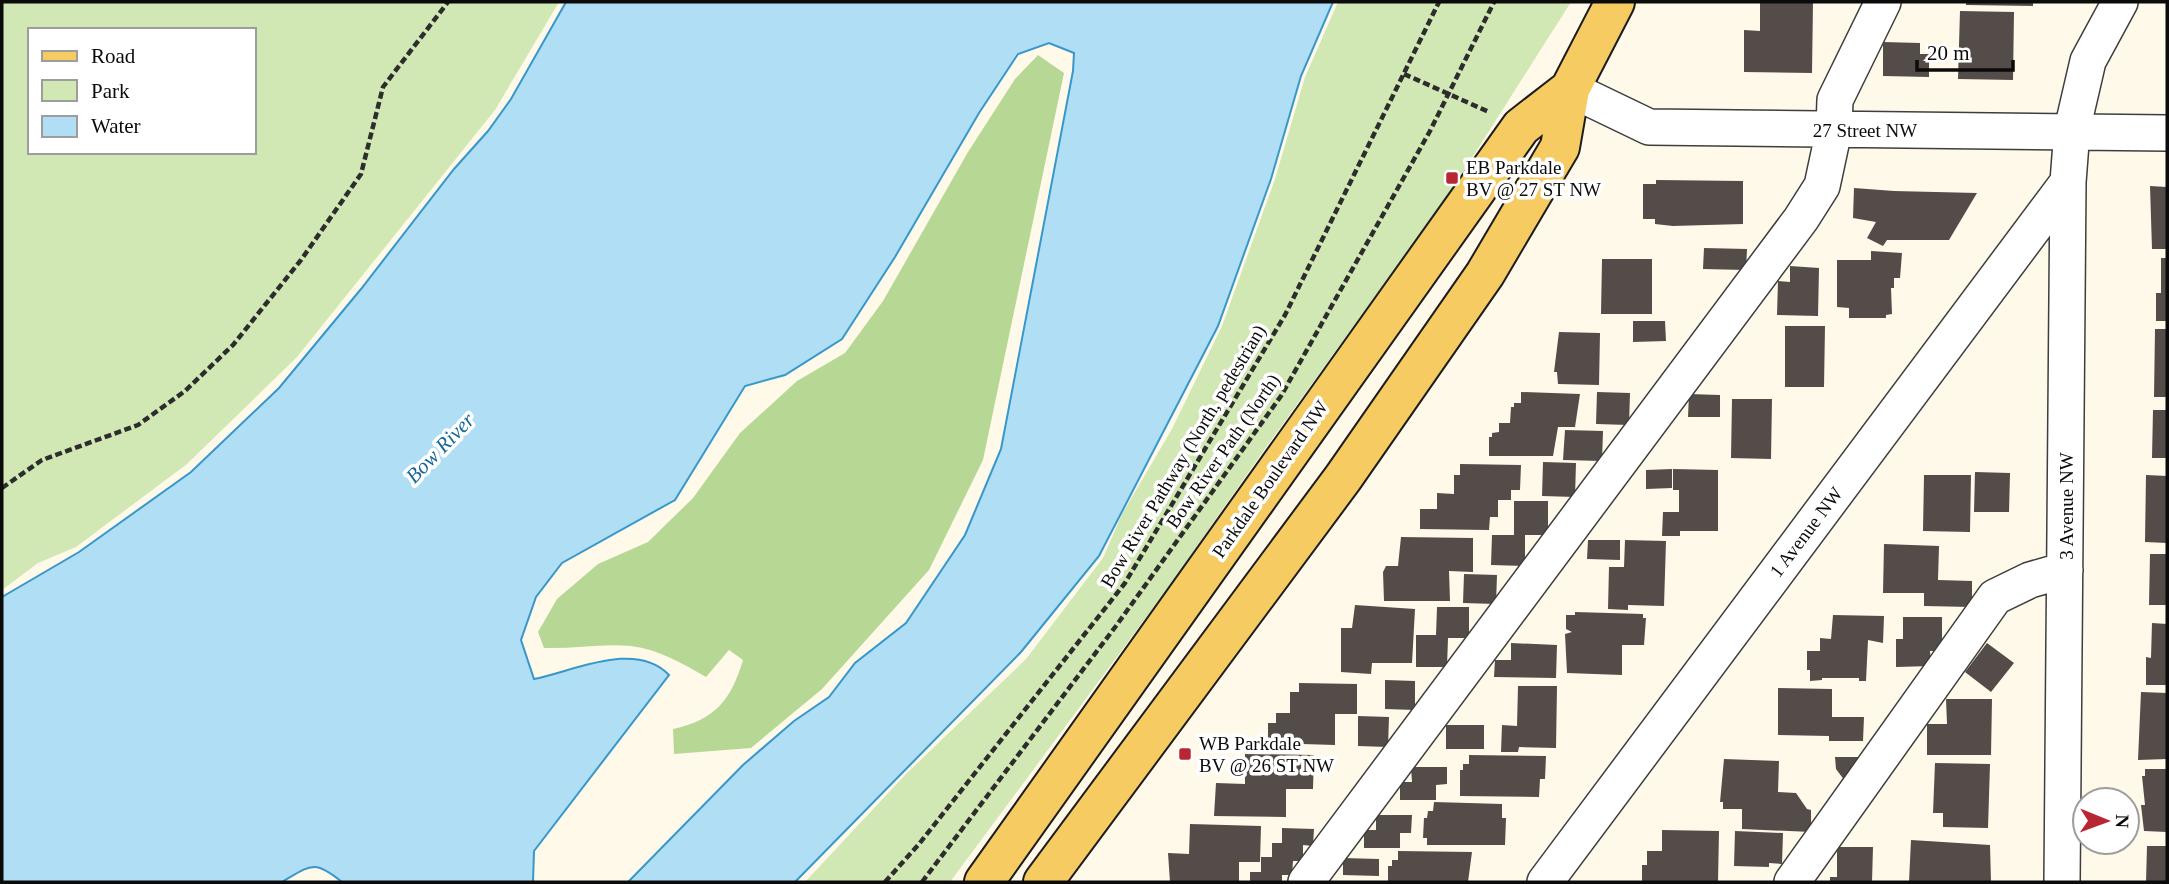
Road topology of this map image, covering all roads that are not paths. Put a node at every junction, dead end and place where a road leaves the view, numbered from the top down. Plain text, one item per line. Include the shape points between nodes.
1 (1615, 2) edge
2 (1883, 2) edge
3 (2120, 2) edge
4 (1570, 89) junction
5 (1834, 130) junction
6 (2072, 130) junction
7 (2167, 132) edge
8 (2068, 182) junction
9 (2065, 570) junction
10 (984, 882) edge
11 (1043, 882) edge
12 (1306, 882) edge
13 (1545, 882) edge
14 (1792, 882) edge
15 (2062, 882) edge

1 - 4 main road, Parkdale Boulevard NW
2 - 5 street via 1835,100
3 - 6 street via 2088,61
4 - 5 street, 27 Street NW via 1648,127
4 - 10 main road, Parkdale Boulevard NW via 1521,127
4 - 11 main road, Parkdale Boulevard NW via 1560,147 1485,274 1343,478
5 - 6 street, 27 Street NW
5 - 12 street via 1822,186 1801,219
6 - 7 street, 27 Street NW
6 - 8 street, 3 Avenue NW
8 - 9 street, 3 Avenue NW
8 - 13 street, 1 Avenue NW
9 - 14 street via 1995,597
9 - 15 street, 3 Avenue NW

